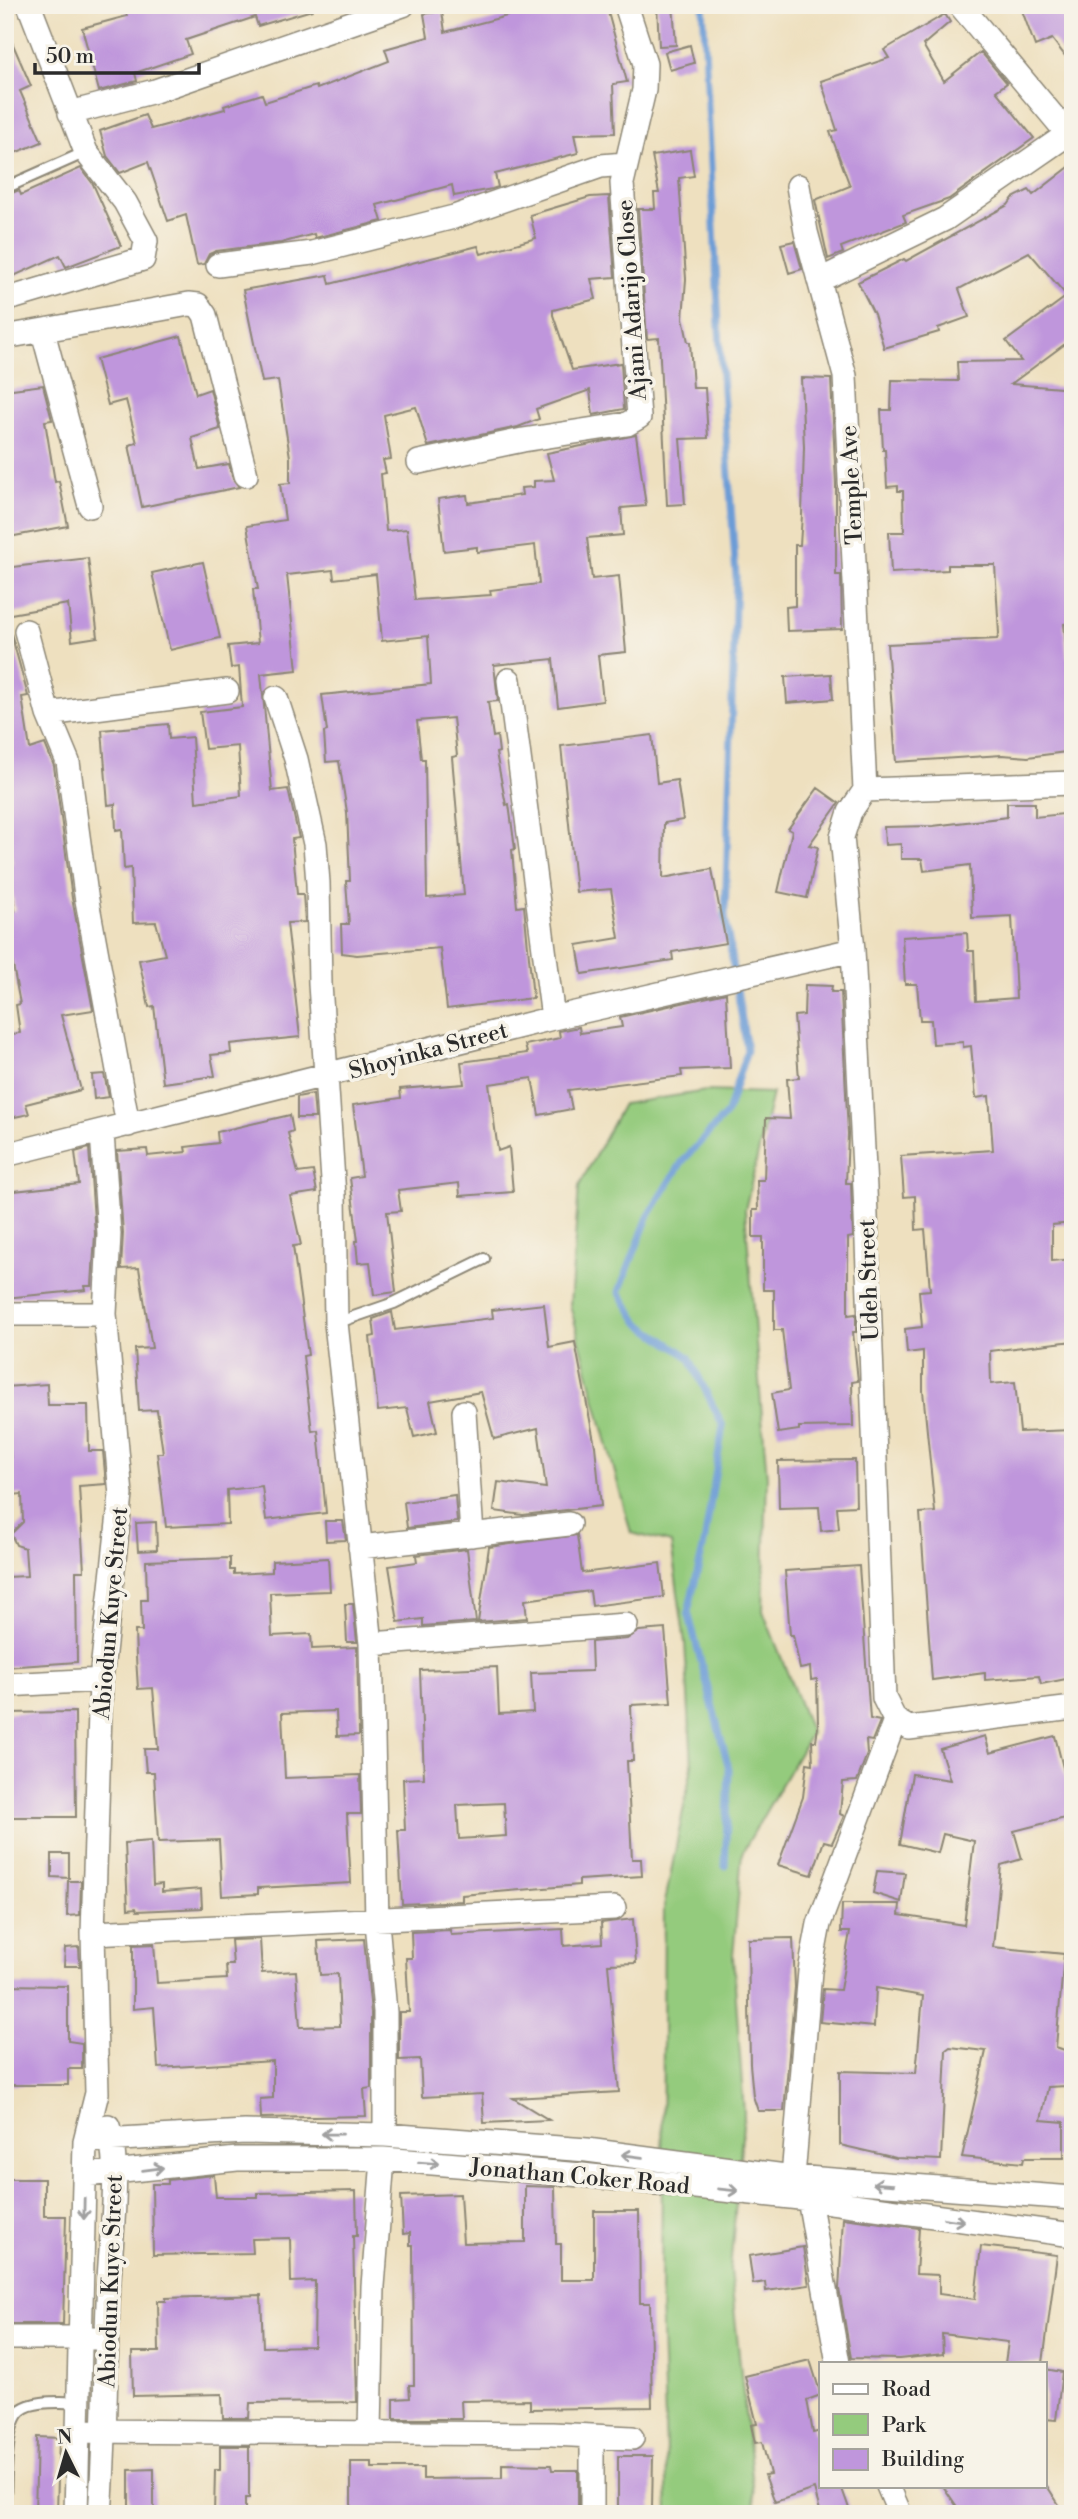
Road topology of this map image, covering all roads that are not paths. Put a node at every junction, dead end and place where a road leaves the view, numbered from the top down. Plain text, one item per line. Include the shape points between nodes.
1 (29, 5) edge
2 (403, 5) edge
3 (626, 5) edge
4 (960, 5) edge
5 (70, 113) junction
6 (1070, 137) edge
7 (86, 152) junction
8 (625, 164) junction
9 (798, 186) dead end
10 (5, 188) edge
11 (218, 265) dead end
12 (820, 281) junction
13 (5, 300) edge
14 (43, 332) junction
15 (5, 337) edge
16 (419, 462) dead end
17 (246, 475) dead end
18 (90, 506) dead end
19 (26, 631) dead end
20 (509, 680) dead end
21 (227, 691) dead end
22 (276, 698) dead end
23 (48, 714) junction
24 (1073, 783) edge
25 (866, 790) junction
26 (853, 950) junction
27 (553, 1018) junction
28 (326, 1077) junction
29 (128, 1125) junction
30 (102, 1133) junction
31 (5, 1155) edge
32 (484, 1259) dead end
33 (5, 1314) edge
34 (105, 1314) junction
35 (336, 1323) junction
36 (464, 1412) dead end
37 (569, 1524) dead end
38 (472, 1535) junction
39 (360, 1547) junction
40 (626, 1625) dead end
41 (371, 1644) junction
42 (101, 1680) junction
43 (5, 1685) edge
44 (1073, 1708) edge
45 (895, 1720) junction
46 (614, 1908) dead end
47 (377, 1922) junction
48 (93, 1933) junction
49 (97, 2093) junction
50 (385, 2135) junction
51 (112, 2138) junction
52 (85, 2141) junction
53 (383, 2159) junction
54 (113, 2174) junction
55 (85, 2175) junction
56 (793, 2177) junction
57 (1073, 2198) edge
58 (809, 2199) junction
59 (1073, 2235) edge
60 (5, 2338) edge
61 (81, 2338) junction
62 (106, 2338) junction
63 (838, 2362) edge
64 (80, 2403) junction
65 (80, 2431) junction
66 (107, 2431) junction
67 (370, 2432) junction
68 (592, 2436) junction
69 (632, 2438) dead end
70 (889, 2488) edge
71 (5, 2500) edge
72 (76, 2514) edge
73 (100, 2514) edge
74 (592, 2514) edge
75 (900, 2514) edge

1 - 5 street
2 - 5 street via 155,90
3 - 8 street, Ajani Adarijo Close via 645,64 644,90
4 - 6 street
5 - 7 street
6 - 12 street via 945,219
7 - 10 lane
7 - 13 street via 125,202 146,241 143,259
8 - 11 street via 601,166 454,217 312,253
8 - 16 street, Ajani Adarijo Close via 622,183 639,416 627,424
9 - 12 street, Temple Ave
12 - 25 street, Temple Ave via 845,376
14 - 15 street
14 - 17 street via 198,305 205,315
14 - 18 street
19 - 23 street
20 - 27 street
21 - 23 street
22 - 28 street via 296,758 315,844
23 - 29 street via 68,762 86,895
24 - 25 street
25 - 26 street, Udeh Street via 850,812 842,837
26 - 27 street, Shoyinka Street
26 - 45 street, Udeh Street via 884,1698
27 - 28 street, Shoyinka Street
28 - 29 street, Shoyinka Street
28 - 35 street via 334,1182
29 - 30 street, Shoyinka Street
30 - 31 street, Shoyinka Street
30 - 34 street, Abiodun Kuye Street via 109,1234
32 - 35 lane via 394,1303
33 - 34 street
34 - 42 street, Abiodun Kuye Street via 121,1495
35 - 39 street
36 - 38 street
37 - 38 street
38 - 39 street
39 - 41 street
40 - 41 street
41 - 47 street
42 - 43 street
42 - 48 street, Abiodun Kuye Street
44 - 45 street via 909,1728
45 - 56 street via 819,1924 810,1971
46 - 47 street
47 - 48 street
47 - 50 street via 385,2012
48 - 49 street, Abiodun Kuye Street
49 - 51 street, Abiodun Kuye Street
49 - 52 street, Abiodun Kuye Street
50 -> 51 street, Jonathan Coker Road via 245,2132
56 -> 50 street, Jonathan Coker Road via 587,2150
51 - 52 street, Jonathan Coker Road
51 - 54 street, Abiodun Kuye Street
52 - 55 street, Abiodun Kuye Street
54 -> 53 street, Jonathan Coker Road via 237,2159
53 -> 58 street, Jonathan Coker Road
53 - 67 street via 373,2287
54 - 55 street, Jonathan Coker Road
54 - 62 street, Abiodun Kuye Street
55 -> 61 street, Abiodun Kuye Street
57 -> 56 street, Jonathan Coker Road
58 -> 59 street, Jonathan Coker Road
58 - 63 street
60 - 61 street
61 - 62 street
61 - 64 street, Abiodun Kuye Street
62 - 66 street, Abiodun Kuye Street
64 - 65 street, Abiodun Kuye Street
64 - 71 lane via 35,2404 21,2410 13,2423
65 - 66 street
65 - 72 street, Abiodun Kuye Street
66 - 67 street
66 - 73 street, Abiodun Kuye Street
67 - 68 street
68 - 69 street
68 - 74 street
70 - 75 street

